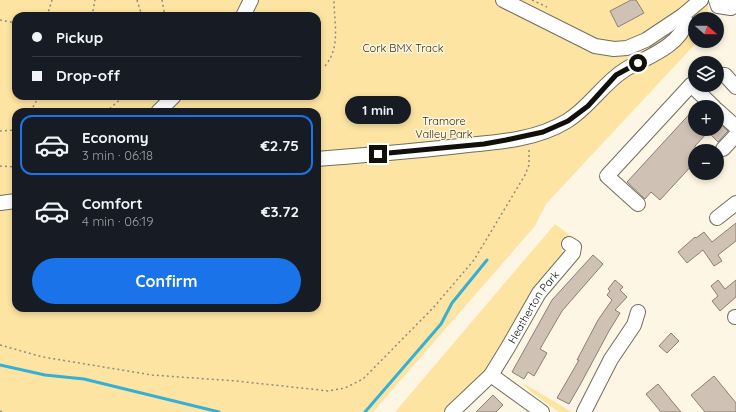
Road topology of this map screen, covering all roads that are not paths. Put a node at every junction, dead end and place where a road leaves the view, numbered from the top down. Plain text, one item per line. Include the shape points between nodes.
1 (251, 0) edge
2 (503, 0) edge
3 (701, 0) edge
4 (716, 0) edge
5 (733, 5) edge
6 (245, 12) edge
7 (682, 16) junction
8 (724, 75) edge
9 (736, 87) edge
10 (688, 89) edge
11 (700, 92) edge
12 (170, 100) edge
13 (708, 100) edge
14 (162, 108) edge
15 (724, 116) edge
16 (736, 127) edge
17 (736, 135) edge
18 (724, 148) edge
19 (321, 159) edge
20 (12, 202) edge
21 (0, 203) edge
22 (736, 203) edge
23 (638, 204) dead end
24 (717, 218) dead end
25 (569, 244) dead end
26 (638, 312) dead end
27 (491, 375) junction
28 (452, 412) edge
29 (542, 412) edge
30 (584, 412) edge

1 - 6 street
2 - 7 street via 590,43 609,49 635,46
3 - 7 street
4 - 5 street via 718,6
7 - 19 street via 686,22 685,27 670,44 616,75 588,106 568,121 543,132 439,149
8 - 9 street
10 - 23 street via 607,176
11 - 13 street
12 - 14 street
15 - 16 street
17 - 18 street
20 - 21 street
22 - 24 street
25 - 27 street, Heatherton Park via 574,247 573,254 539,293 508,350
26 - 30 street via 634,325 611,359
27 - 28 street, Heatherton Park
27 - 29 street

